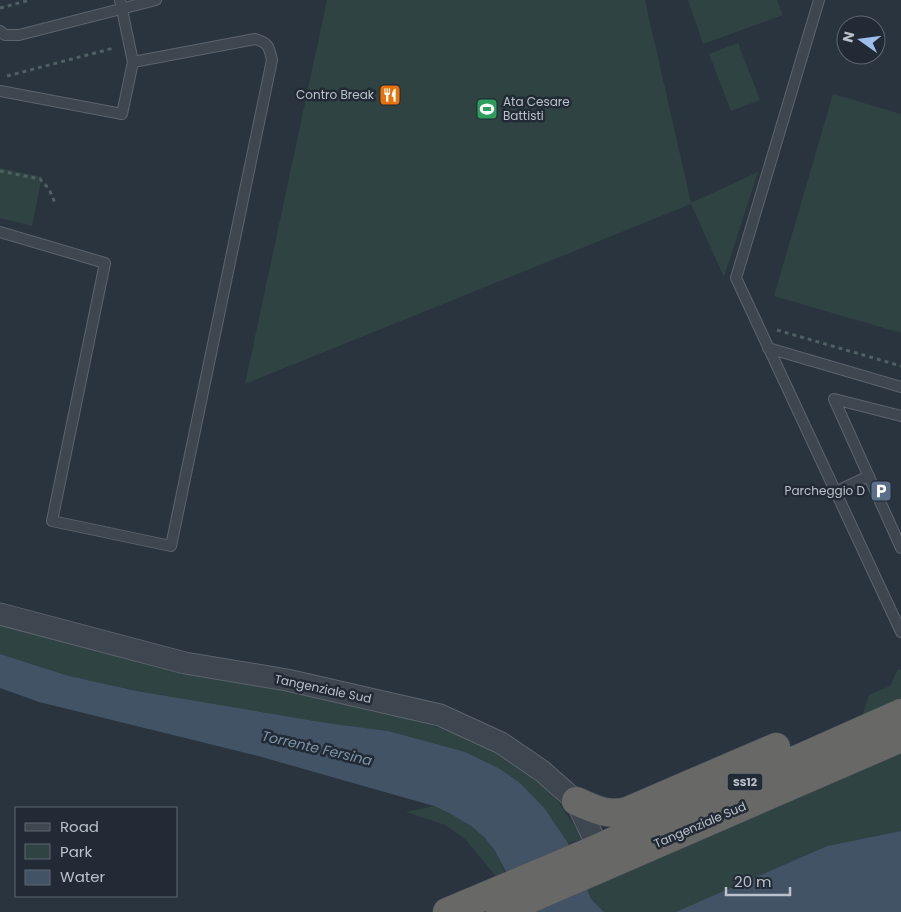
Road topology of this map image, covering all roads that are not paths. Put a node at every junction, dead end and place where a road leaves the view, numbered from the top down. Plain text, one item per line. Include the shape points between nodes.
1 (156, 0) edge
2 (819, 0) edge
3 (121, 4) edge
4 (0, 31) edge
5 (133, 62) junction
6 (2, 92) edge
7 (0, 232) edge
8 (768, 348) junction
9 (901, 387) edge
10 (901, 416) edge
11 (869, 476) junction
12 (836, 492) junction
13 (901, 548) edge
14 (0, 614) edge
15 (901, 632) edge
16 (901, 713) edge
17 (861, 730) junction
18 (901, 738) edge
19 (576, 801) junction
20 (595, 856) junction
21 (504, 903) edge
22 (447, 912) edge

1 - 3 lane
2 - 8 lane via 736,278
3 - 4 lane via 19,35 5,35
3 - 5 lane
5 - 6 lane via 122,114
5 - 7 lane via 255,39 263,41 269,48 272,60 171,546 52,521 105,263
8 - 9 lane
8 - 12 lane
10 - 11 lane via 834,399
11 - 12 lane
11 - 13 lane
12 - 15 lane
14 - 19 street, Tangenziale Sud via 186,663 287,680 440,715 500,743 542,771
16 - 17 highway, Tangenziale Sud / SS12
17 - 19 highway via 823,728 615,814
17 - 20 highway, Tangenziale Sud / SS12
18 - 20 highway, Tangenziale Sud / SS12
19 - 20 street, Tangenziale Sud
20 - 21 highway, Tangenziale Sud / SS12
21 - 22 highway, Tangenziale Sud / SS12

